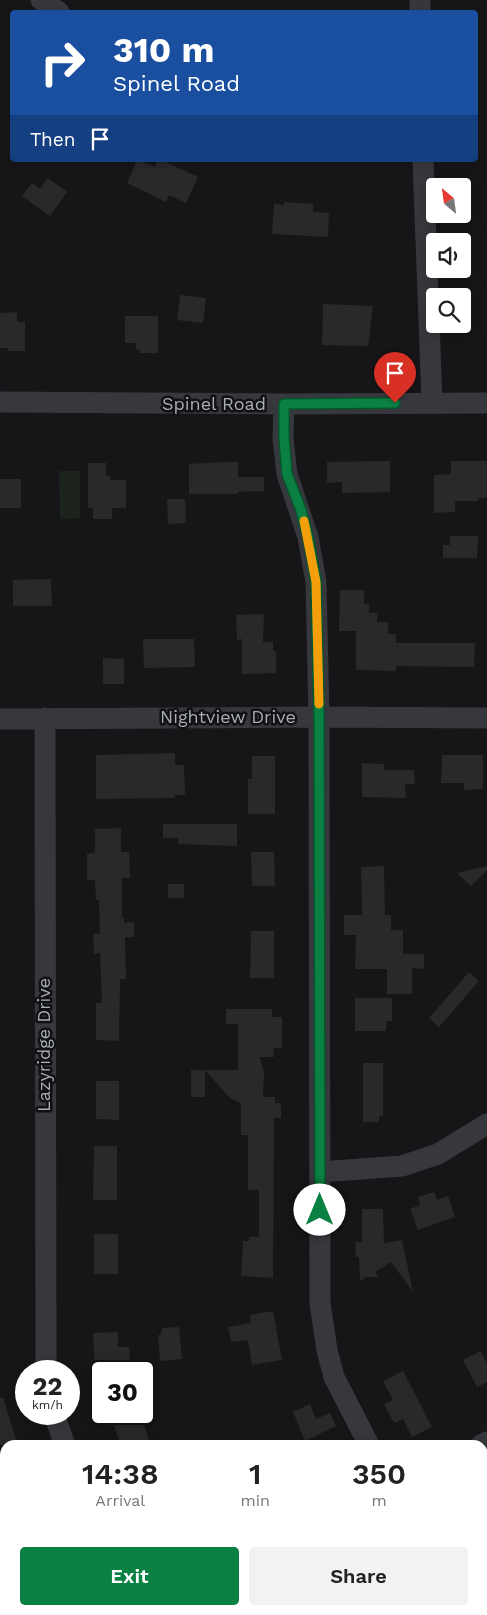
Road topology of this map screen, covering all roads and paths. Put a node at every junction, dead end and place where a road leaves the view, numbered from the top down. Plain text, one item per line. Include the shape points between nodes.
1 (41, 0) edge
2 (56, 10) edge
3 (423, 162) edge
4 (0, 402) edge
5 (432, 402) junction
6 (487, 403) edge
7 (284, 404) junction
8 (319, 716) junction
9 (45, 718) junction
10 (487, 718) edge
11 (0, 720) edge
12 (487, 1124) edge
13 (320, 1172) junction
14 (46, 1360) edge
15 (58, 1425) edge
16 (63, 1440) edge
17 (366, 1440) edge

1 - 2 street
3 - 5 street
4 - 7 street, Spinel Road
5 - 6 street, Spinel Road
5 - 7 street, Spinel Road
7 - 8 street via 287,474 301,510 316,582
8 - 9 street, Nightview Drive
8 - 10 street, Nightview Drive
8 - 13 street
9 - 11 street, Nightview Drive
9 - 14 street, Lazyridge Drive
12 - 13 street via 438,1154 402,1166
13 - 17 street via 320,1303 327,1350 334,1377
15 - 16 street

